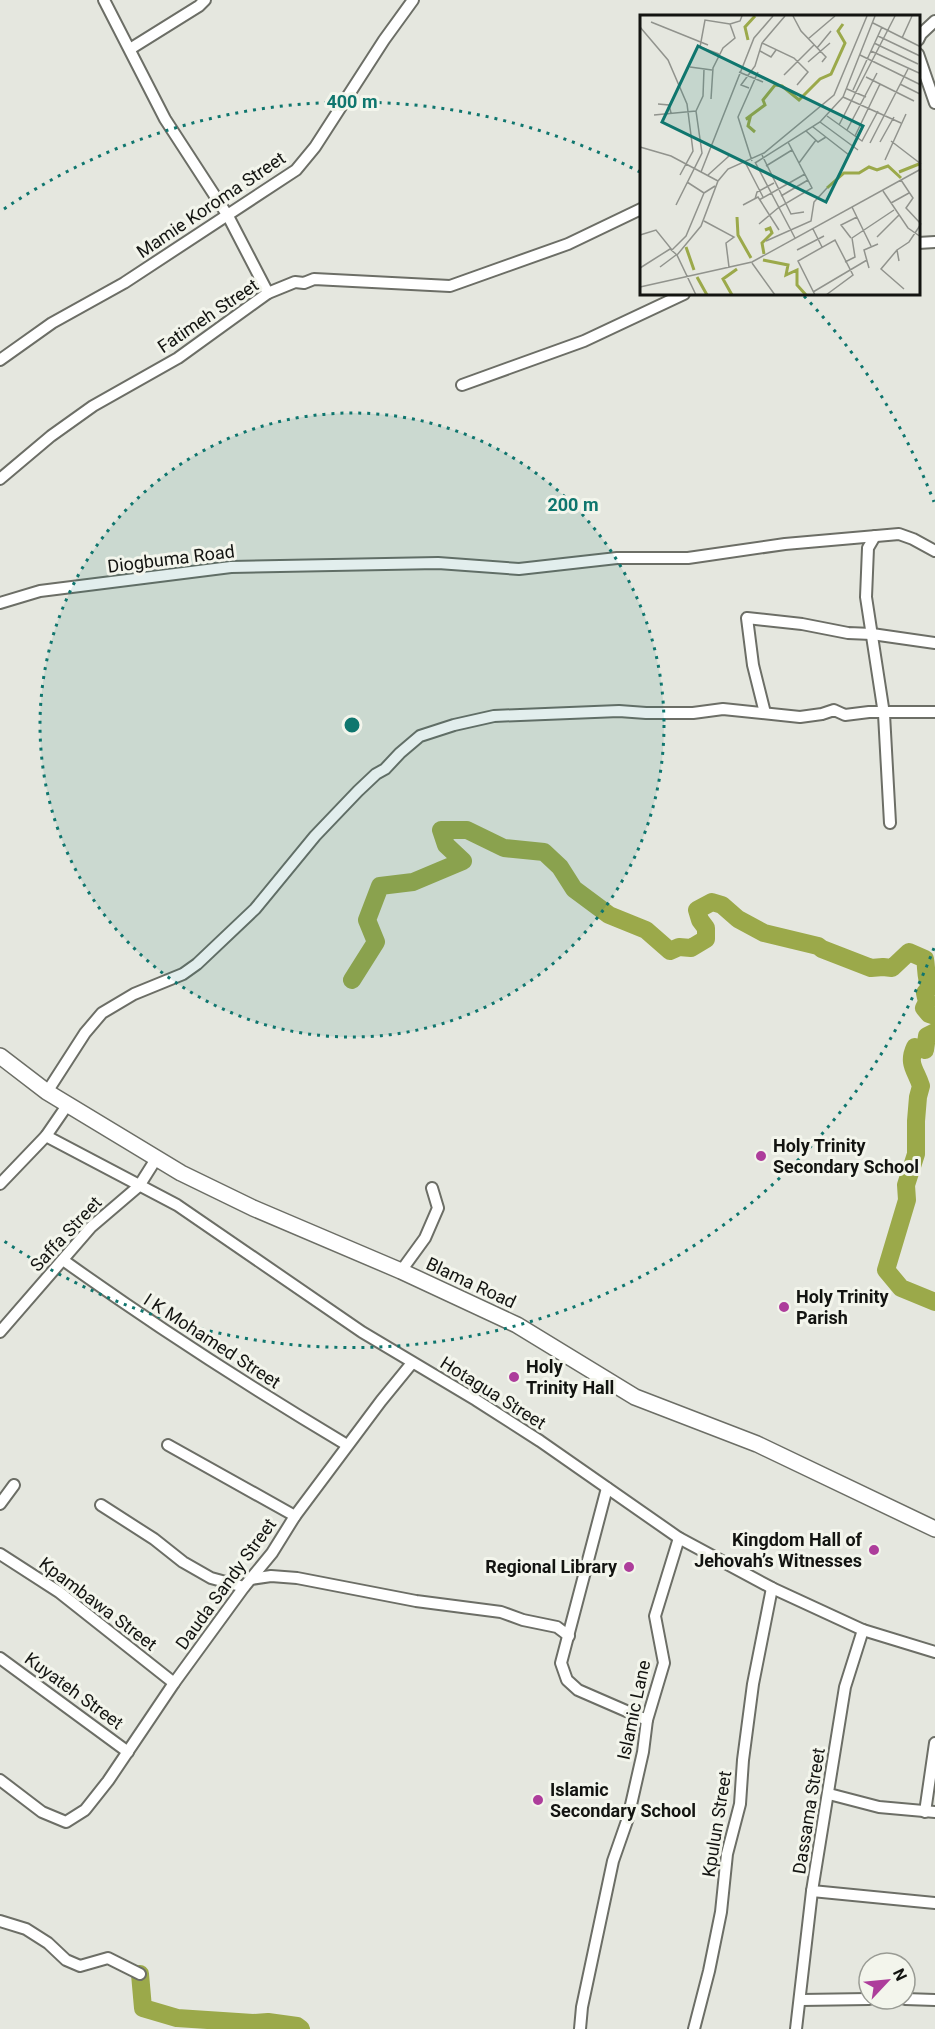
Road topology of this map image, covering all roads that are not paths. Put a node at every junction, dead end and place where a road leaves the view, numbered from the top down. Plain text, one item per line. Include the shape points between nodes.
1 (104, 0) edge
2 (205, 0) edge
3 (413, 0) edge
4 (935, 21) edge
5 (920, 36) edge
6 (130, 49) junction
7 (920, 60) edge
8 (935, 103) edge
9 (640, 209) edge
10 (228, 216) junction
11 (935, 242) edge
12 (920, 243) edge
13 (268, 293) junction
14 (680, 296) edge
15 (0, 360) edge
16 (462, 385) dead end
17 (0, 479) edge
18 (875, 536) junction
19 (935, 551) edge
20 (0, 603) edge
21 (872, 634) junction
22 (935, 643) edge
23 (935, 712) edge
24 (765, 713) junction
25 (884, 714) junction
26 (890, 823) dead end
27 (0, 1056) edge
28 (47, 1092) junction
29 (68, 1104) junction
30 (46, 1136) junction
31 (156, 1159) junction
32 (0, 1184) edge
33 (139, 1186) junction
34 (432, 1188) dead end
35 (63, 1260) junction
36 (401, 1271) junction
37 (0, 1332) edge
38 (412, 1364) junction
39 (168, 1445) dead end
40 (347, 1445) junction
41 (14, 1485) dead end
42 (607, 1488) junction
43 (0, 1504) edge
44 (101, 1505) dead end
45 (295, 1516) junction
46 (935, 1529) edge
47 (678, 1538) junction
48 (0, 1554) edge
49 (248, 1583) junction
50 (772, 1588) junction
51 (863, 1630) junction
52 (569, 1636) junction
53 (935, 1652) edge
54 (0, 1658) edge
55 (174, 1683) junction
56 (647, 1720) junction
57 (935, 1743) edge
58 (129, 1752) junction
59 (0, 1780) edge
60 (829, 1794) junction
61 (930, 1812) edge
62 (812, 1891) junction
63 (935, 1903) edge
64 (0, 1921) edge
65 (140, 1974) dead end
66 (857, 1999) edge
67 (917, 1999) edge
68 (801, 2000) junction
69 (935, 2000) edge
70 (580, 2029) edge
71 (694, 2029) edge
72 (796, 2029) edge

1 - 6 street
2 - 6 street
3 - 10 street, Mamie Koroma Street via 305,160 286,178
4 - 5 street
6 - 10 street via 165,119
7 - 8 street
9 - 13 street, Fatimeh Street via 568,244 450,286 314,279
10 - 13 street
10 - 15 street, Mamie Koroma Street via 124,283 52,323
11 - 12 street
13 - 17 street, Fatimeh Street via 178,358 93,406
14 - 16 street via 584,341
18 - 19 street, Diogbuma Road via 899,534
18 - 20 street, Diogbuma Road via 688,558 626,558 529,568 438,563 201,570 40,591
18 - 21 street via 868,548 866,573
21 - 22 street
21 - 24 street via 747,618
21 - 25 street
23 - 25 street
24 - 25 street via 800,717 834,710 845,715
24 - 28 street via 723,709 693,713 619,711 494,716 420,736 358,791 255,909 197,964 102,1013
25 - 26 street
27 - 28 street, Blama Road
28 - 29 street, Blama Road
29 - 30 street
29 - 31 street, Blama Road
30 - 32 street
30 - 33 street, Hotagua Street
31 - 33 street, Saffa Street
31 - 36 street, Blama Road via 253,1208
33 - 35 street, Saffa Street via 91,1227
33 - 38 street, Hotagua Street via 177,1205
34 - 36 street via 438,1208 424,1238
35 - 37 street, Saffa Street
35 - 40 street, I K Mohamed Street via 237,1379
36 - 46 street, Blama Road via 517,1325 635,1397 757,1444
38 - 40 street, Dauda Sandy Street
38 - 42 street, Hotagua Street via 485,1406
39 - 45 street
40 - 45 street, Dauda Sandy Street
41 - 43 street
42 - 47 street, Hotagua Street
42 - 52 street
44 - 49 street via 211,1578
45 - 49 street, Dauda Sandy Street
47 - 50 street, Hotagua Street
47 - 56 street, Islamic Lane via 656,1616 663,1664
48 - 55 street, Kpambawa Street via 59,1592
49 - 52 street via 271,1576 297,1578 416,1602 501,1612 557,1627
49 - 55 street, Dauda Sandy Street
50 - 51 street, Hotagua Street
50 - 71 street, Kpulun Street via 753,1684 740,1804 727,1854 721,1912
51 - 53 street, Hotagua Street
51 - 60 street, Dassama Street via 845,1687
52 - 56 street via 561,1663 567,1680 578,1690
54 - 58 street, Kuyateh Street
55 - 58 street, Dauda Sandy Street
56 - 70 street, Islamic Lane via 628,1818 613,1861
57 - 61 street
58 - 59 street, Dauda Sandy Street via 85,1810 66,1822 42,1812
60 - 61 street via 879,1807
60 - 62 street, Dassama Street
62 - 63 street
62 - 68 street, Dassama Street
64 - 65 street via 26,1929 80,1966 108,1958
66 - 68 street
67 - 69 street
68 - 72 street, Dassama Street

